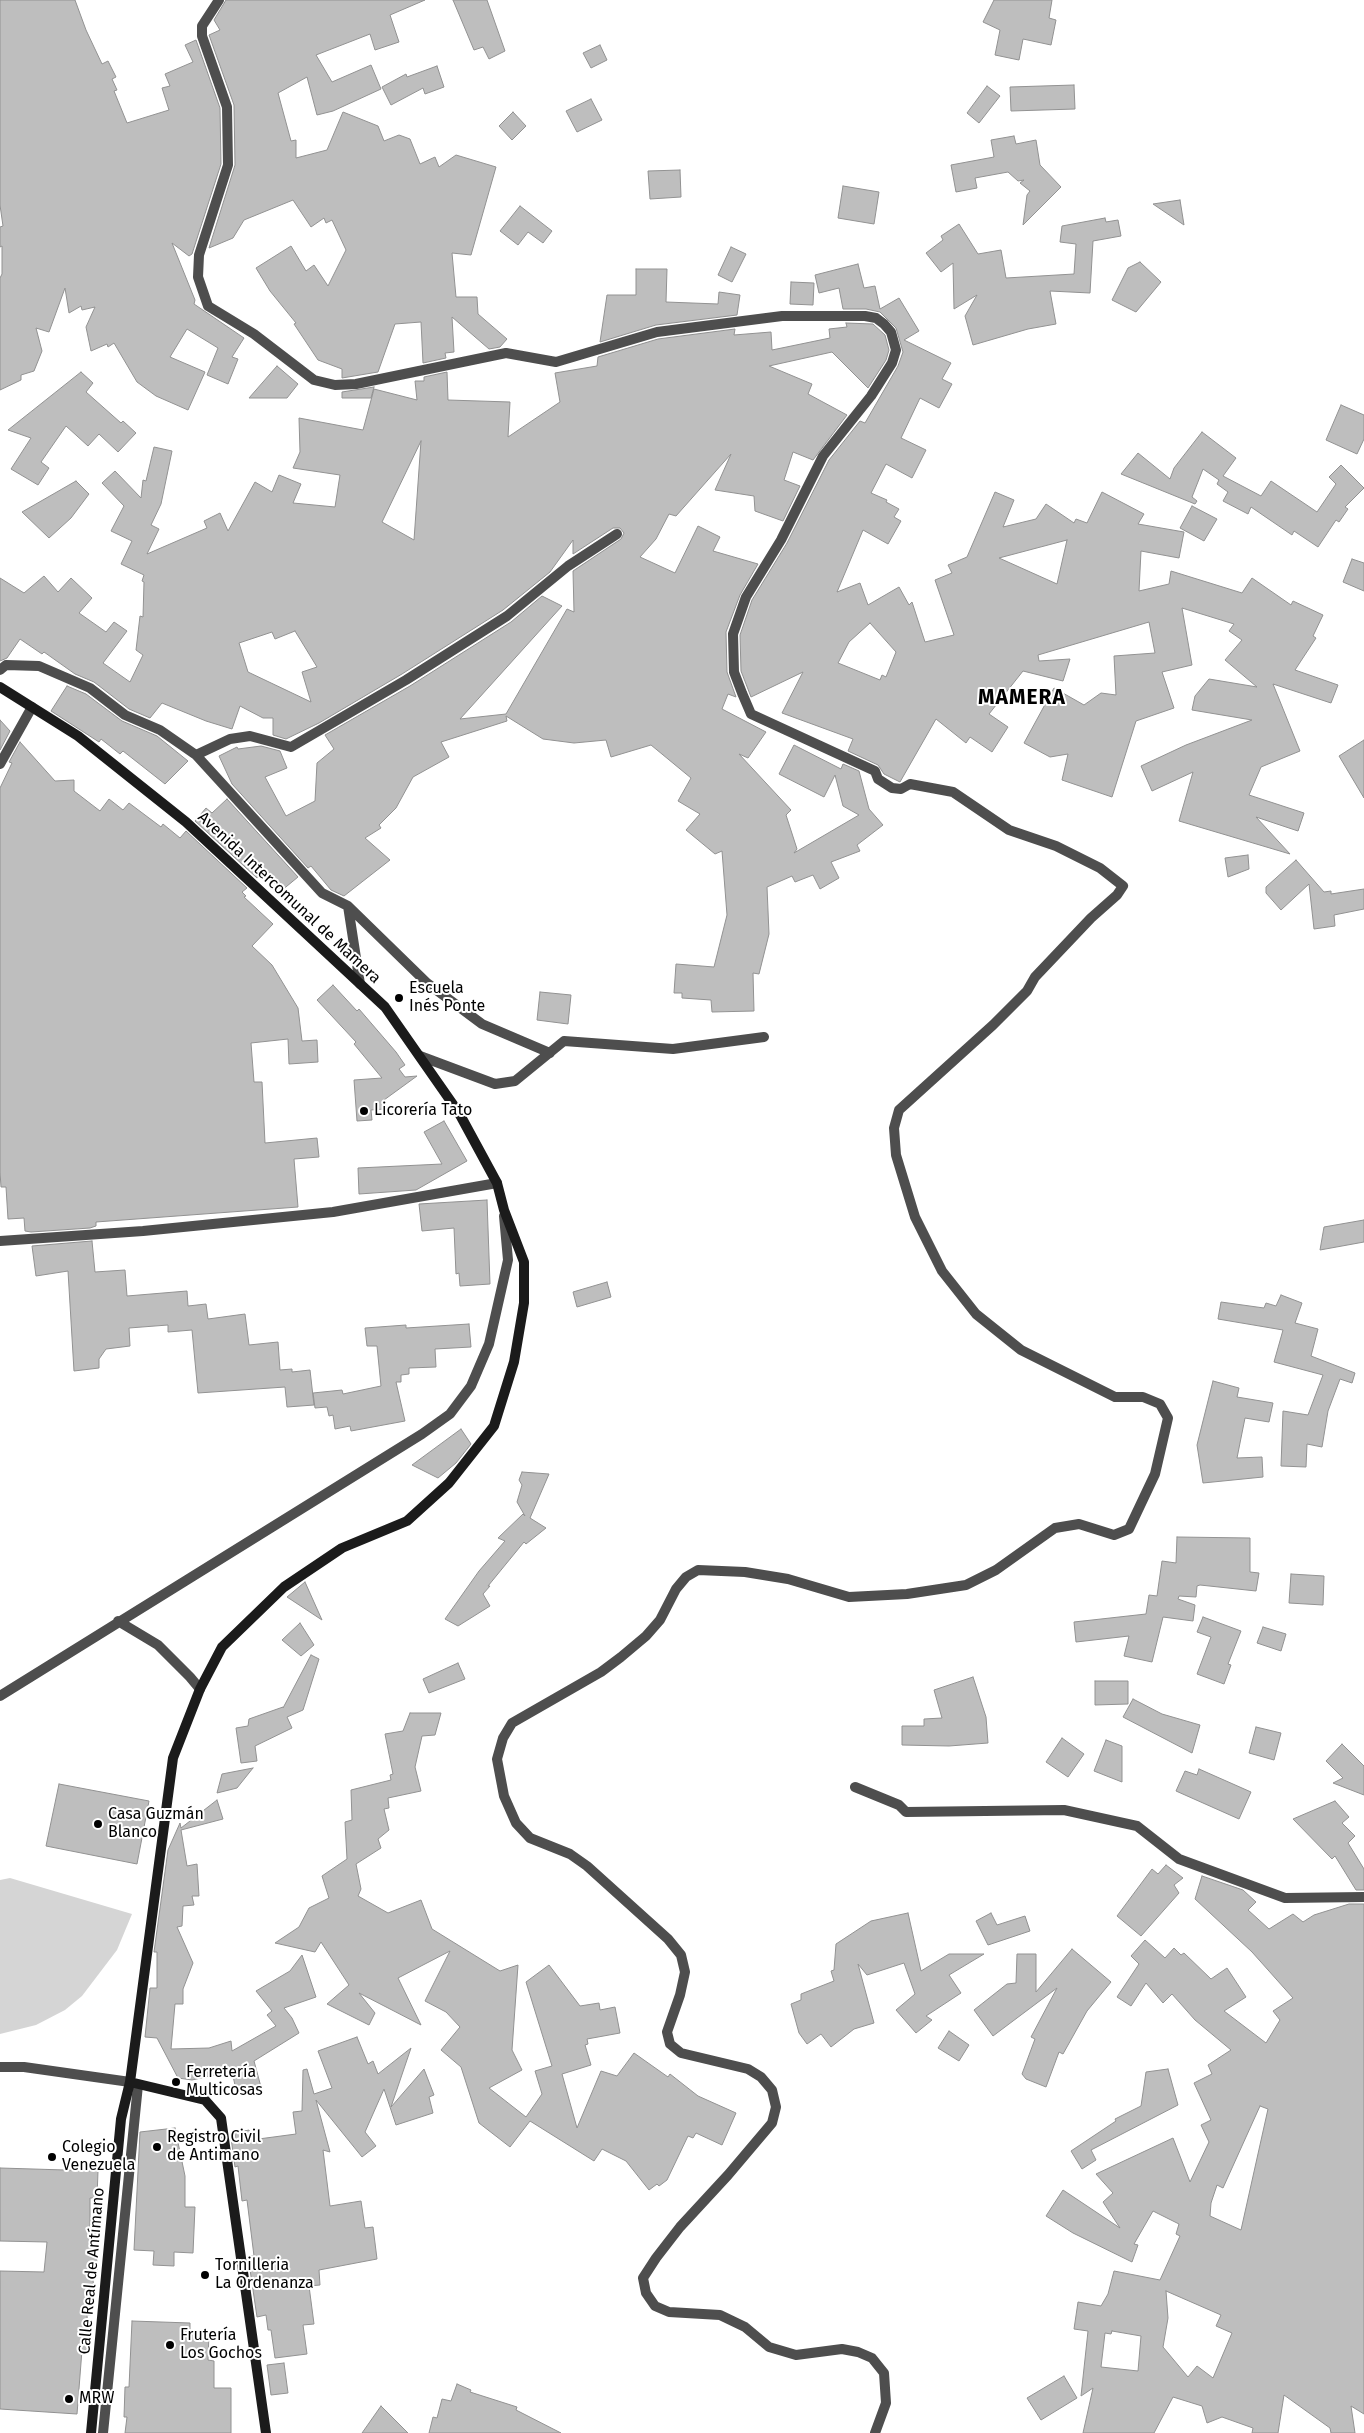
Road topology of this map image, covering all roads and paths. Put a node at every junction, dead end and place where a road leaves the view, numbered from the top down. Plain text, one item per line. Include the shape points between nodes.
1 (219, 0) edge
2 (616, 534) dead end
3 (0, 670) edge
4 (0, 686) edge
5 (32, 706) junction
6 (196, 755) junction
7 (0, 764) edge
8 (348, 906) junction
9 (360, 984) junction
10 (764, 1037) dead end
11 (550, 1053) junction
12 (420, 1056) junction
13 (497, 1183) junction
14 (504, 1210) junction
15 (0, 1241) edge
16 (118, 1621) junction
17 (200, 1689) junction
18 (0, 1696) edge
19 (855, 1787) dead end
20 (1364, 1897) edge
21 (0, 2067) edge
22 (134, 2083) junction
23 (91, 2433) edge
24 (103, 2433) edge
25 (266, 2433) edge
26 (875, 2433) edge

1 - 26 street via 202,26 202,36 226,107 228,165 198,255 198,277 208,306 254,334 314,380 335,385 356,384 506,353 556,362 657,332 782,316 865,316 884,324 896,350 892,363 871,396 823,456 781,540 746,597 733,634 734,672 742,694 751,714 875,771 878,779 892,788 901,789 910,784 953,792 1009,830 1056,846 1100,868 1123,886 1117,896 1091,918 1035,977 1027,991 899,1110 894,1128 896,1155 914,1217 942,1270 976,1314 1021,1350 1115,1397 1143,1397 1160,1404 1168,1418 1155,1474 1129,1529 1114,1535 1079,1524 1055,1528 996,1570 966,1585 907,1594 850,1597 788,1579 745,1572 698,1570 686,1577 676,1589 660,1620 646,1636 621,1657 512,1723 503,1738 497,1759 504,1796 516,1823 530,1838 570,1854 587,1866 668,1939 681,1955 685,1972 667,2032 670,2044 681,2053 748,2069 772,2090 776,2107 772,2123 680,2226 656,2258 644,2278 646,2293 655,2306 669,2312 720,2315 745,2326 769,2346 796,2355 842,2350 872,2358 884,2373 886,2403
2 - 6 street via 568,566 507,616 298,743 290,747 250,736 230,739
3 - 6 street via 6,666 40,666 90,688 125,716 160,730
4 - 5 street, Avenida Intercomunal de Mamera
5 - 7 street
5 - 9 street, Avenida Intercomunal de Mamera via 78,736 186,822
6 - 8 street via 322,893
8 - 9 street
8 - 11 street via 427,983 482,1024
9 - 12 street, Avenida Intercomunal de Mamera via 384,1007
10 - 11 street via 673,1049 564,1041
11 - 12 street via 515,1081 495,1084
12 - 13 street, Avenida Intercomunal de Mamera via 459,1113
13 - 14 street, Avenida Intercomunal de Mamera
13 - 15 street via 333,1212
14 - 16 street via 508,1260 489,1344 471,1386 450,1414 414,1440
14 - 17 street, Avenida Intercomunal de Mamera via 524,1262 524,1303 514,1362 494,1426 449,1483 407,1521 342,1548 284,1587 222,1647
16 - 17 street via 158,1645
16 - 18 street
17 - 22 street, Avenida Intercomunal de Mamera via 173,1758
19 - 20 street via 900,1805 906,1812 1064,1810 1137,1826 1179,1859 1285,1898
21 - 22 street via 24,2067
22 - 23 street, Calle Real de Antímano via 121,2119
22 - 24 street
22 - 25 street via 204,2100 221,2118

